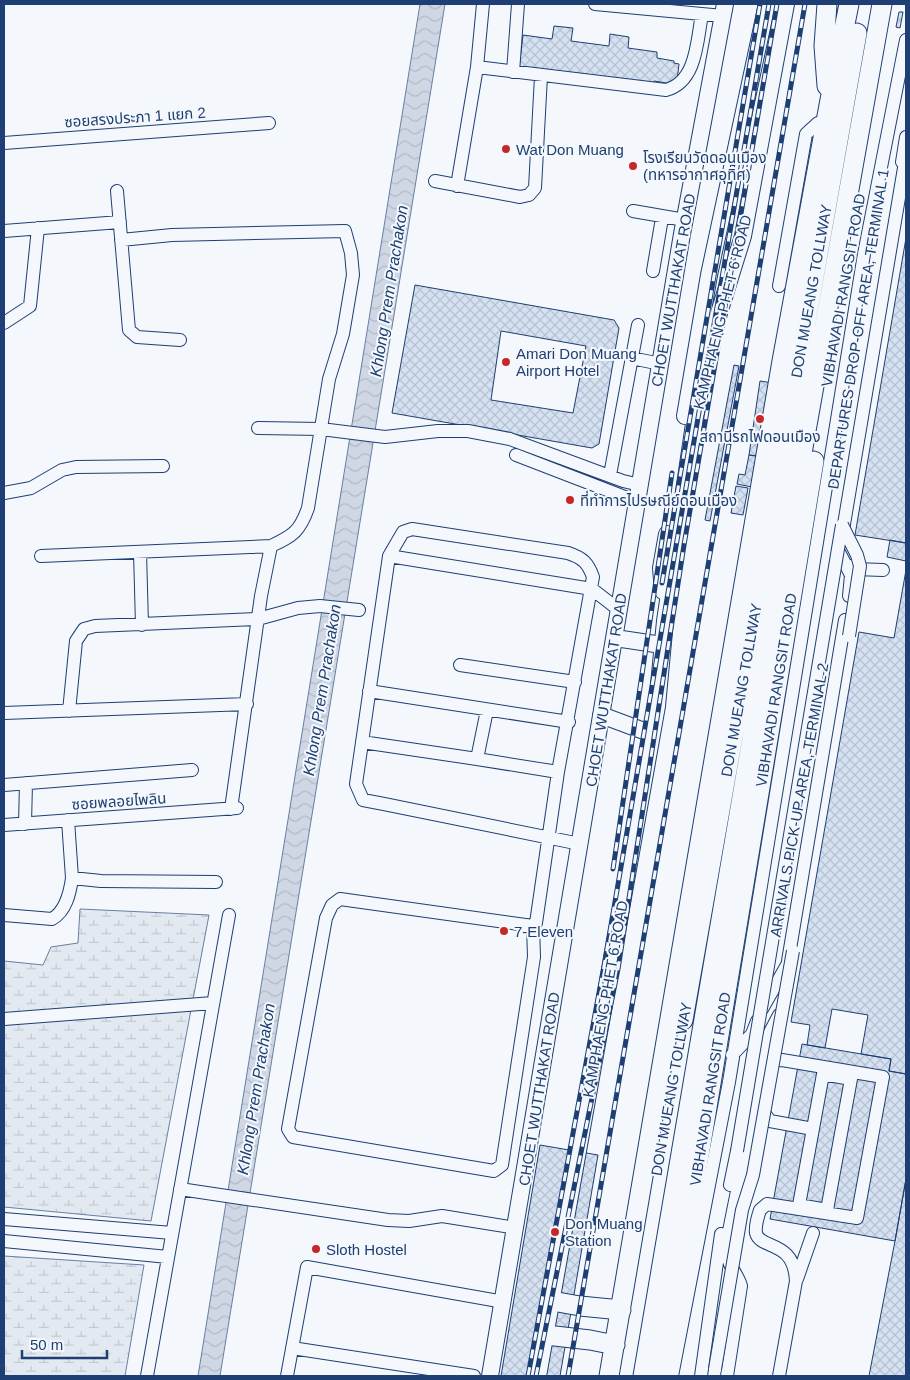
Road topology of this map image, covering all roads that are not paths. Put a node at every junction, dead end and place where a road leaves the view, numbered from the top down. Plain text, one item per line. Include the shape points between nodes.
1 (483, 4) edge
2 (518, 4) edge
3 (595, 4) edge
4 (767, 4) edge
5 (786, 4) edge
6 (827, 4) edge
7 (838, 4) edge
8 (849, 4) edge
9 (862, 4) edge
10 (882, 4) edge
11 (893, 4) edge
12 (638, 5) edge
13 (687, 8) edge
14 (724, 10) edge
15 (702, 14) junction
16 (906, 40) edge
17 (477, 67) junction
18 (513, 72) junction
19 (542, 76) junction
20 (829, 107) junction
21 (269, 123) dead end
22 (906, 138) edge
23 (4, 143) edge
24 (906, 156) edge
25 (435, 181) dead end
26 (457, 186) junction
27 (117, 191) dead end
28 (633, 211) dead end
29 (662, 218) junction
30 (685, 220) junction
31 (120, 222) junction
32 (38, 228) junction
33 (4, 231) edge
34 (121, 240) junction
35 (653, 271) dead end
36 (779, 286) dead end
37 (4, 324) edge
38 (638, 325) dead end
39 (180, 340) dead end
40 (631, 358) junction
41 (660, 364) junction
42 (258, 428) dead end
43 (322, 429) junction
44 (516, 455) dead end
45 (163, 466) dead end
46 (610, 475) junction
47 (640, 485) junction
48 (4, 493) edge
49 (638, 502) junction
50 (843, 524) junction
51 (271, 546) junction
52 (140, 552) junction
53 (41, 556) dead end
54 (390, 556) junction
55 (842, 556) junction
56 (852, 581) junction
57 (592, 589) junction
58 (353, 609) dead end
59 (619, 610) junction
60 (258, 619) junction
61 (665, 621) junction
62 (142, 625) junction
63 (615, 638) junction
64 (845, 638) junction
65 (662, 645) junction
66 (460, 665) dead end
67 (574, 682) junction
68 (369, 691) junction
69 (247, 704) junction
70 (487, 710) junction
71 (69, 711) junction
72 (4, 714) edge
73 (602, 715) junction
74 (569, 722) junction
75 (652, 734) junction
76 (362, 742) junction
77 (477, 759) junction
78 (192, 770) dead end
79 (558, 772) junction
80 (26, 783) junction
81 (4, 785) edge
82 (68, 820) junction
83 (25, 824) junction
84 (4, 825) edge
85 (548, 837) junction
86 (580, 844) junction
87 (72, 878) junction
88 (216, 882) dead end
89 (4, 916) edge
90 (229, 916) dead end
91 (533, 926) junction
92 (787, 965) junction
93 (213, 1003) junction
94 (762, 1009) junction
95 (4, 1018) edge
96 (733, 1054) junction
97 (761, 1076) junction
98 (851, 1079) junction
99 (720, 1083) junction
100 (881, 1084) junction
101 (765, 1114) junction
102 (787, 1128) junction
103 (813, 1132) junction
104 (761, 1133) junction
105 (180, 1189) junction
106 (726, 1206) junction
107 (827, 1210) junction
108 (857, 1216) junction
109 (4, 1219) edge
110 (516, 1228) junction
111 (729, 1231) junction
112 (172, 1233) junction
113 (813, 1233) dead end
114 (4, 1241) edge
115 (168, 1257) junction
116 (796, 1281) junction
117 (552, 1301) junction
118 (504, 1302) junction
119 (621, 1310) junction
120 (546, 1335) junction
121 (615, 1345) junction
122 (292, 1348) junction
123 (715, 1372) edge
124 (147, 1376) edge
125 (287, 1376) edge
126 (474, 1376) edge
127 (490, 1376) edge
128 (538, 1376) edge
129 (610, 1376) edge
130 (622, 1376) edge
131 (642, 1376) edge
132 (661, 1376) edge
133 (672, 1376) edge
134 (701, 1376) edge
135 (727, 1376) edge
136 (779, 1376) edge

1 - 17 street
2 - 18 street
3 - 12 street
4 - 61 main road, KAMPHAENG PHET 6 ROAD via 709,275 661,568
5 - 61 main road, KAMPHAENG PHET 6 ROAD via 743,236 719,313 695,417
6 - 20 highway via 824,46
7 - 20 highway
8 - 20 highway
9 - 130 highway, DON MUEANG TOLLWAY
10 - 131 highway, DON MUEANG TOLLWAY
11 - 99 highway, VIBHAVADI RANGSIT ROAD via 837,323
12 - 13 street
13 - 15 street
14 - 15 street
14 - 30 main road, CHOET WUTTHAKAT ROAD
15 - 19 street via 687,76 674,89
16 - 96 street via 830,456
17 - 18 street
17 - 26 street
18 - 19 street
19 - 26 street via 535,188 529,195 520,197
20 - 36 street via 806,134
20 - 119 highway via 781,368
21 - 23 street, ซอยสรงประภา 1 แยก 2
22 - 50 street, DEPARTURES DROP-OFF AREA, TERMINAL 1
24 - 50 street
25 - 26 street
27 - 31 street
28 - 29 street
29 - 30 street
29 - 35 street
30 - 41 main road, CHOET WUTTHAKAT ROAD
31 - 32 street
31 - 34 street
32 - 33 street
32 - 37 street via 30,306
34 - 39 street via 131,333 137,337
34 - 43 street via 345,231 353,275 343,334 329,379
38 - 40 street
40 - 41 street
40 - 46 street
41 - 47 main road, CHOET WUTTHAKAT ROAD
42 - 43 street
43 - 46 street via 385,437 468,431 510,439
43 - 51 street via 303,523 296,533
44 - 49 street
45 - 48 street via 76,467 62,470 31,488
46 - 47 street
47 - 49 main road, CHOET WUTTHAKAT ROAD
49 - 59 main road, CHOET WUTTHAKAT ROAD
50 - 55 street
50 - 64 street, bridge via 860,566
50 - 106 street, bridge
51 - 52 street
51 - 60 street
52 - 53 street
52 - 62 street
54 - 57 street
54 - 57 street via 398,538 412,529 568,553 582,558 589,565
54 - 68 street
55 - 56 street
55 - 56 street via 854,569 883,573 857,576
55 - 94 street
56 - 64 street
57 - 59 street
57 - 67 street
58 - 60 street via 298,608
59 - 63 main road, CHOET WUTTHAKAT ROAD
60 - 62 street
60 - 69 street
61 - 65 main road, KAMPHAENG PHET 6 ROAD
62 - 71 street via 95,626 80,633 76,642
63 - 65 main road
63 - 73 main road, CHOET WUTTHAKAT ROAD
64 - 92 street, ARRIVALS PICK-UP AREA, TERMINAL 2
64 - 101 street, bridge
65 - 75 main road, KAMPHAENG PHET 6 ROAD
66 - 67 street
67 - 74 street
68 - 70 street
68 - 76 street
69 - 71 street
69 - 82 street, ซอยพลอยไพลิน via 234,809
70 - 74 street
70 - 77 street
71 - 72 street
73 - 75 main road
73 - 86 main road, CHOET WUTTHAKAT ROAD
74 - 79 street
75 - 117 main road, KAMPHAENG PHET 6 ROAD
76 - 77 street
76 - 85 street via 356,784 363,800
77 - 79 street
78 - 80 street
79 - 85 street
80 - 81 street
80 - 83 street
82 - 83 street, ซอยพลอยไพลิน
82 - 87 street
83 - 84 street, ซอยพลอยไพลิน
85 - 86 street
85 - 91 street
86 - 110 main road, CHOET WUTTHAKAT ROAD
87 - 88 street
87 - 89 street via 68,897 59,915 52,919
90 - 93 street
91 - 91 street via 340,899 332,905 326,918 288,1129 293,1137 494,1171 502,1165 534,957
92 - 94 street
92 - 97 street, ARRIVALS PICK-UP AREA, TERMINAL 2 via 778,1020 768,1036
93 - 95 street
93 - 105 street
94 - 96 street via 752,1034
96 - 99 street
97 - 99 street via 746,1069 738,1070
97 - 100 street via 771,1061 782,1060 883,1076
97 - 111 street, ARRIVALS PICK-UP AREA, TERMINAL 2
98 - 100 street
98 - 103 street via 823,1074
98 - 107 street
99 - 132 highway, VIBHAVADI RANGSIT ROAD
99 - 133 street
100 - 108 street
101 - 102 street via 770,1121
101 - 104 street, bridge
102 - 103 street
102 - 104 street via 768,1128
103 - 107 street via 799,1205
104 - 123 street, bridge via 742,1210
105 - 110 street via 388,1220 442,1216
105 - 112 street
106 - 111 street
106 - 134 street
107 - 108 street
108 - 116 street via 763,1205 756,1233 760,1240 781,1250 792,1260
109 - 112 street
110 - 118 main road, CHOET WUTTHAKAT ROAD
111 - 135 street via 727,1249 730,1264 741,1286
112 - 115 street
113 - 116 street
114 - 115 street
115 - 124 street
116 - 136 street
117 - 119 highway
117 - 120 main road, KAMPHAENG PHET 6 ROAD
118 - 122 street via 306,1267
118 - 127 main road, CHOET WUTTHAKAT ROAD
119 - 121 highway
120 - 121 highway
120 - 128 main road, KAMPHAENG PHET 6 ROAD
121 - 129 highway
122 - 125 street
122 - 126 street

